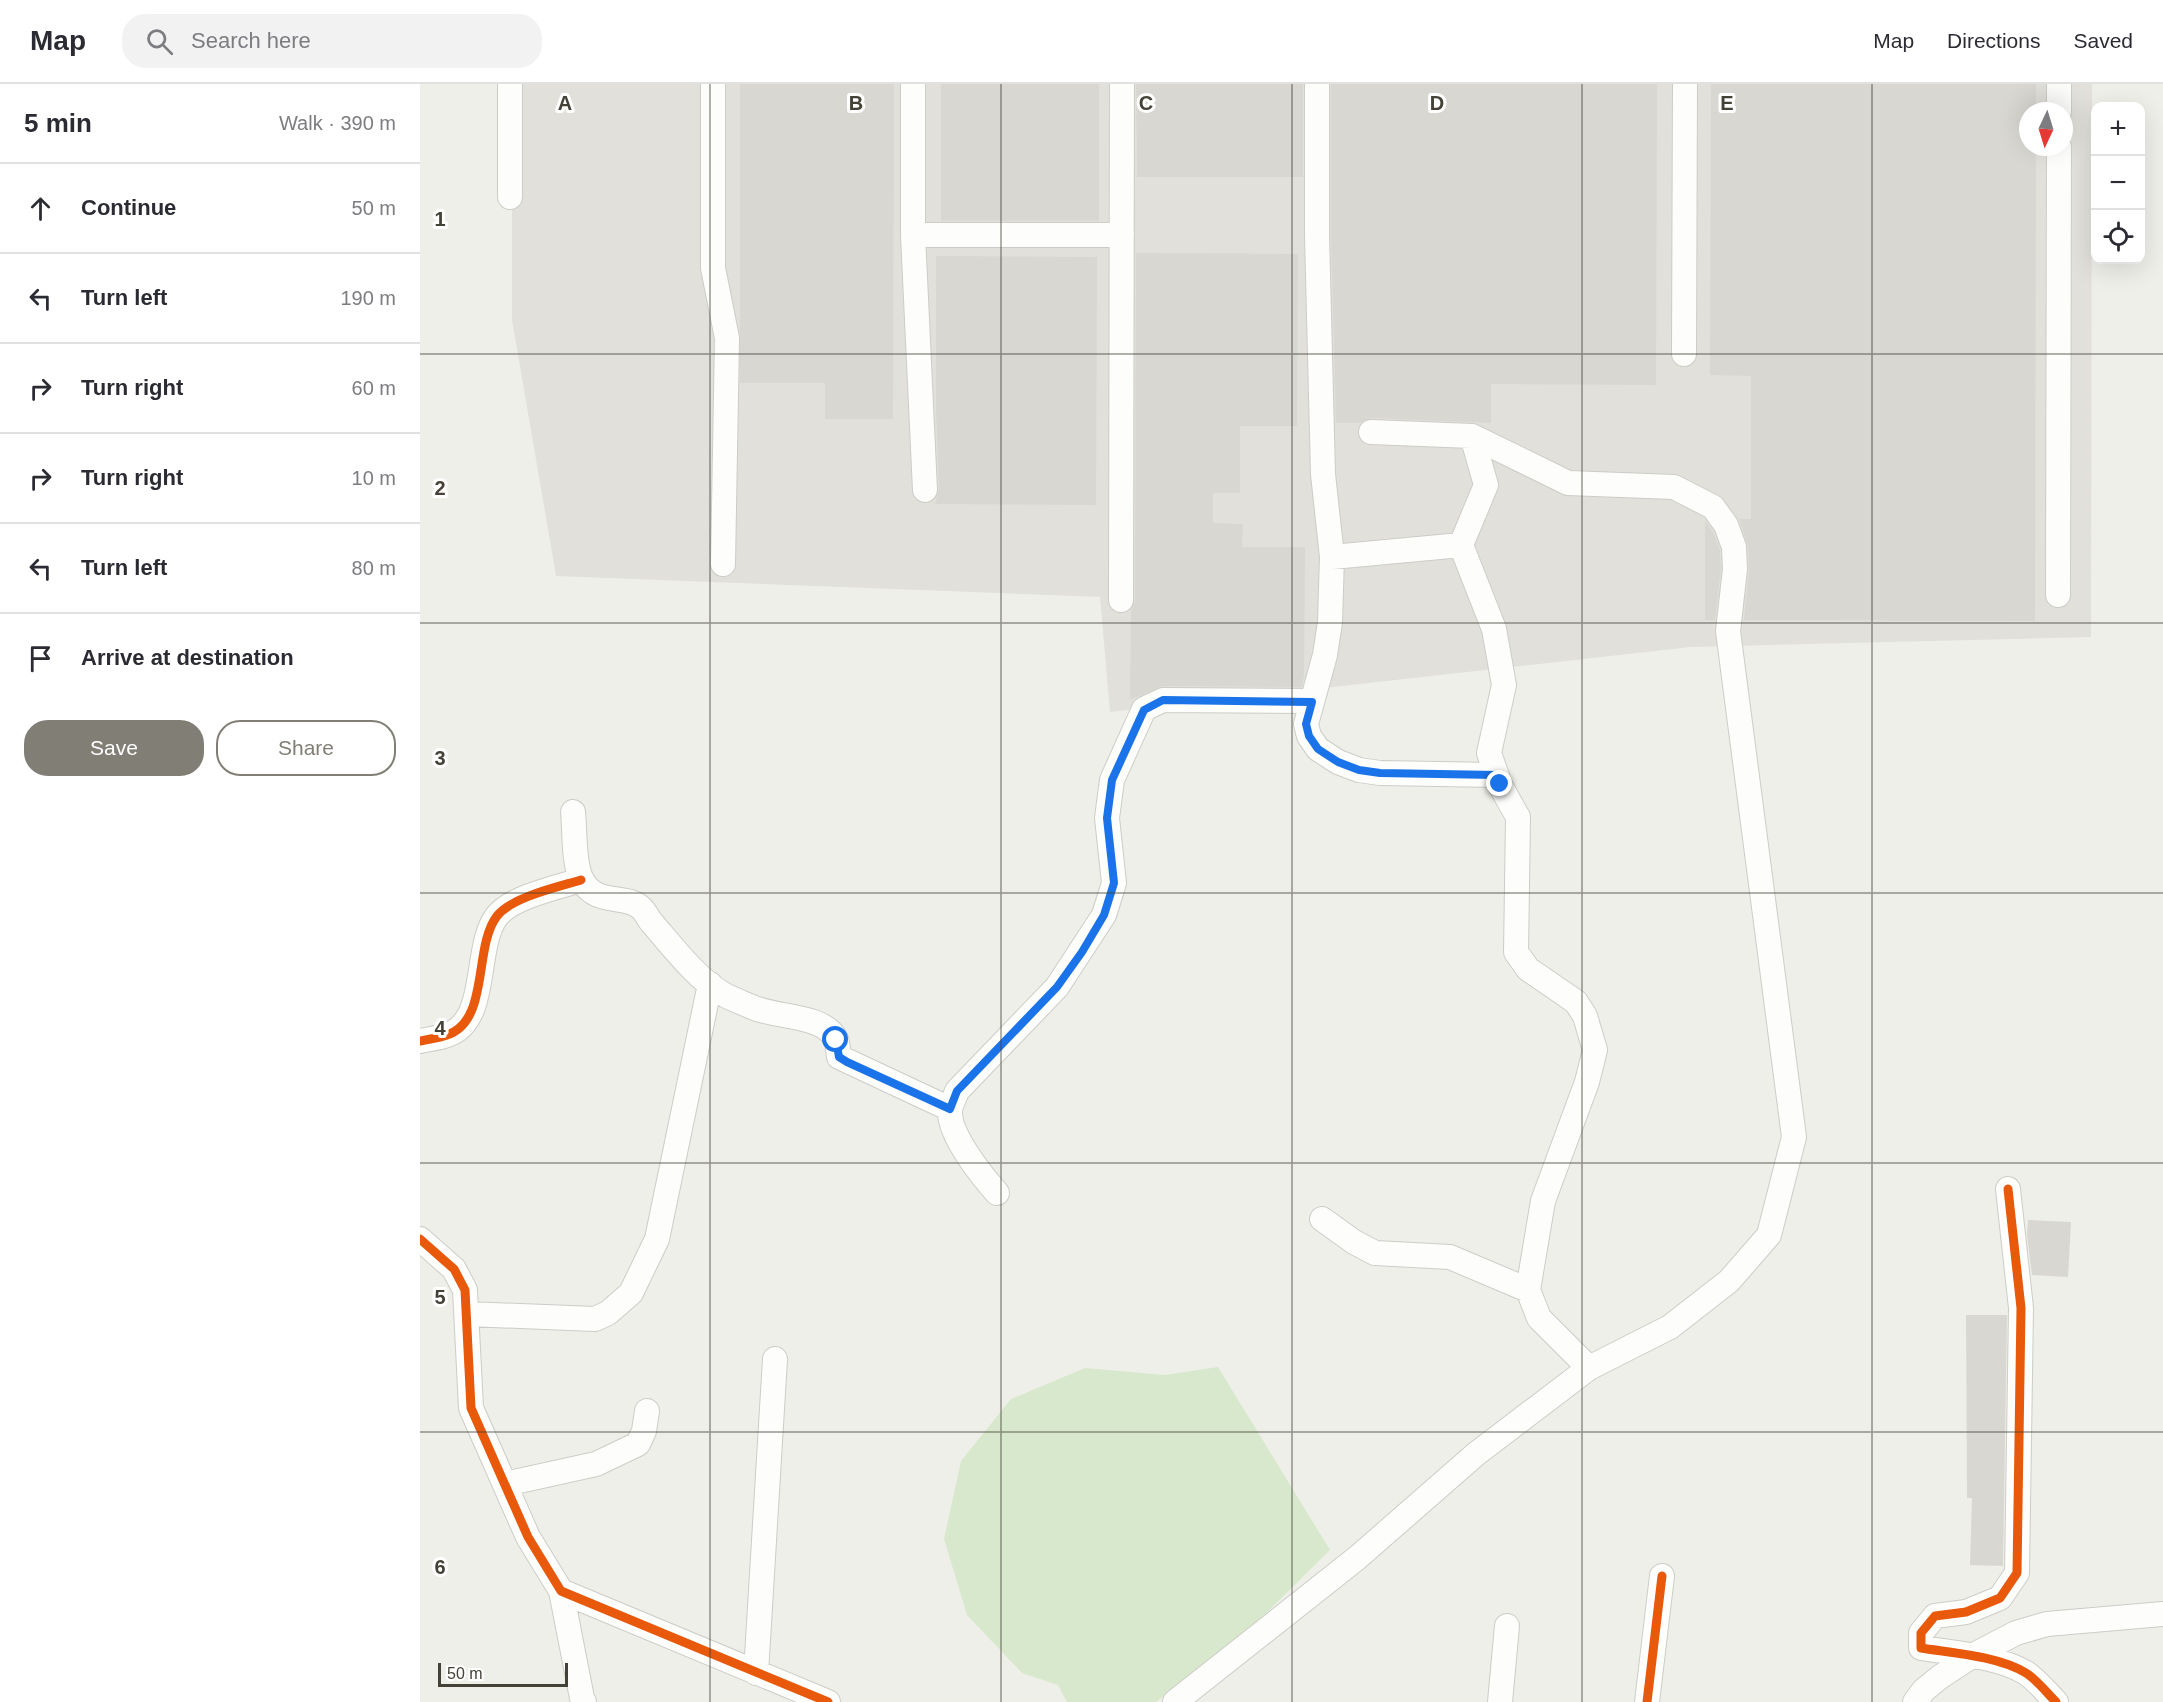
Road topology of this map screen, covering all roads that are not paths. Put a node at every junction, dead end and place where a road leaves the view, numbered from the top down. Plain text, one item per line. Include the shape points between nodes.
1 (510, 84) edge
2 (713, 84) edge
3 (913, 84) edge
4 (1122, 84) edge
5 (1317, 84) edge
6 (1684, 84) edge
7 (2059, 84) edge
8 (2059, 102) edge
9 (2059, 156) edge
10 (510, 197) dead end
11 (913, 235) junction
12 (1122, 235) junction
13 (1684, 354) dead end
14 (1371, 432) dead end
15 (1472, 436) junction
16 (925, 490) dead end
17 (1461, 545) junction
18 (1332, 557) junction
19 (723, 564) dead end
20 (2058, 595) dead end
21 (1121, 600) dead end
22 (1312, 702) junction
23 (1497, 775) junction
24 (573, 812) dead end
25 (581, 880) junction
26 (710, 984) junction
27 (420, 1041) edge
28 (950, 1109) junction
29 (2008, 1189) dead end
30 (998, 1193) dead end
31 (1322, 1219) dead end
32 (420, 1239) edge
33 (1528, 1290) junction
34 (466, 1314) junction
35 (775, 1359) dead end
36 (1589, 1368) junction
37 (647, 1411) dead end
38 (505, 1484) junction
39 (1662, 1576) dead end
40 (561, 1591) junction
41 (2163, 1614) edge
42 (1507, 1626) dead end
43 (1972, 1656) junction
44 (756, 1673) junction
45 (584, 1702) edge
46 (828, 1702) edge
47 (1175, 1702) edge
48 (1500, 1702) edge
49 (1647, 1702) edge
50 (1915, 1702) edge
51 (2056, 1702) edge

1 - 10 street
2 - 19 street via 713,268 727,338
3 - 11 street
4 - 12 street
5 - 18 street via 1323,474
6 - 13 street
7 - 8 street
9 - 20 street
11 - 12 street
11 - 16 street
12 - 21 street
14 - 15 street
15 - 17 street via 1486,485
15 - 36 street via 1568,483 1674,487 1713,507 1726,525 1734,548 1728,631 1794,1137 1769,1235 1763,1243 1729,1281 1670,1327
17 - 18 street
17 - 23 street via 1494,629 1504,685 1489,753
18 - 22 street via 1330,622
22 - 23 street via 1306,724 1309,736 1318,749 1338,762 1380,773
22 - 28 street via 1163,700 1144,710 1112,780 1107,818 1114,883 1104,915 1057,987 957,1091
23 - 33 street via 1518,817 1516,952 1528,969 1576,1002 1585,1016 1594,1050 1587,1082 1543,1201
24 - 25 street
25 - 26 street via 593,893 634,903 642,909
25 - 27 street via 511,905 498,916 488,934 468,1020 448,1035
26 - 28 street via 722,994 760,1011 818,1023 836,1040 839,1057
26 - 34 street via 657,1239 631,1293 595,1318
28 - 30 street via 955,1131 980,1173
29 - 43 street via 2020,1308 2017,1573 2000,1598 1966,1612 1935,1616 1921,1633 1921,1648
31 - 33 street via 1375,1253 1450,1257
32 - 34 street via 454,1269 465,1290
33 - 36 street via 1539,1318
34 - 38 street via 471,1408
35 - 44 street
36 - 47 street via 1476,1454 1357,1558
37 - 38 street via 645,1431 638,1444 596,1464
38 - 40 street via 528,1537
39 - 49 street
40 - 44 street
40 - 45 street
41 - 43 street via 2047,1624 2016,1632
42 - 48 street
43 - 50 street via 1924,1690
43 - 51 street via 2013,1666 2028,1674
44 - 46 street

